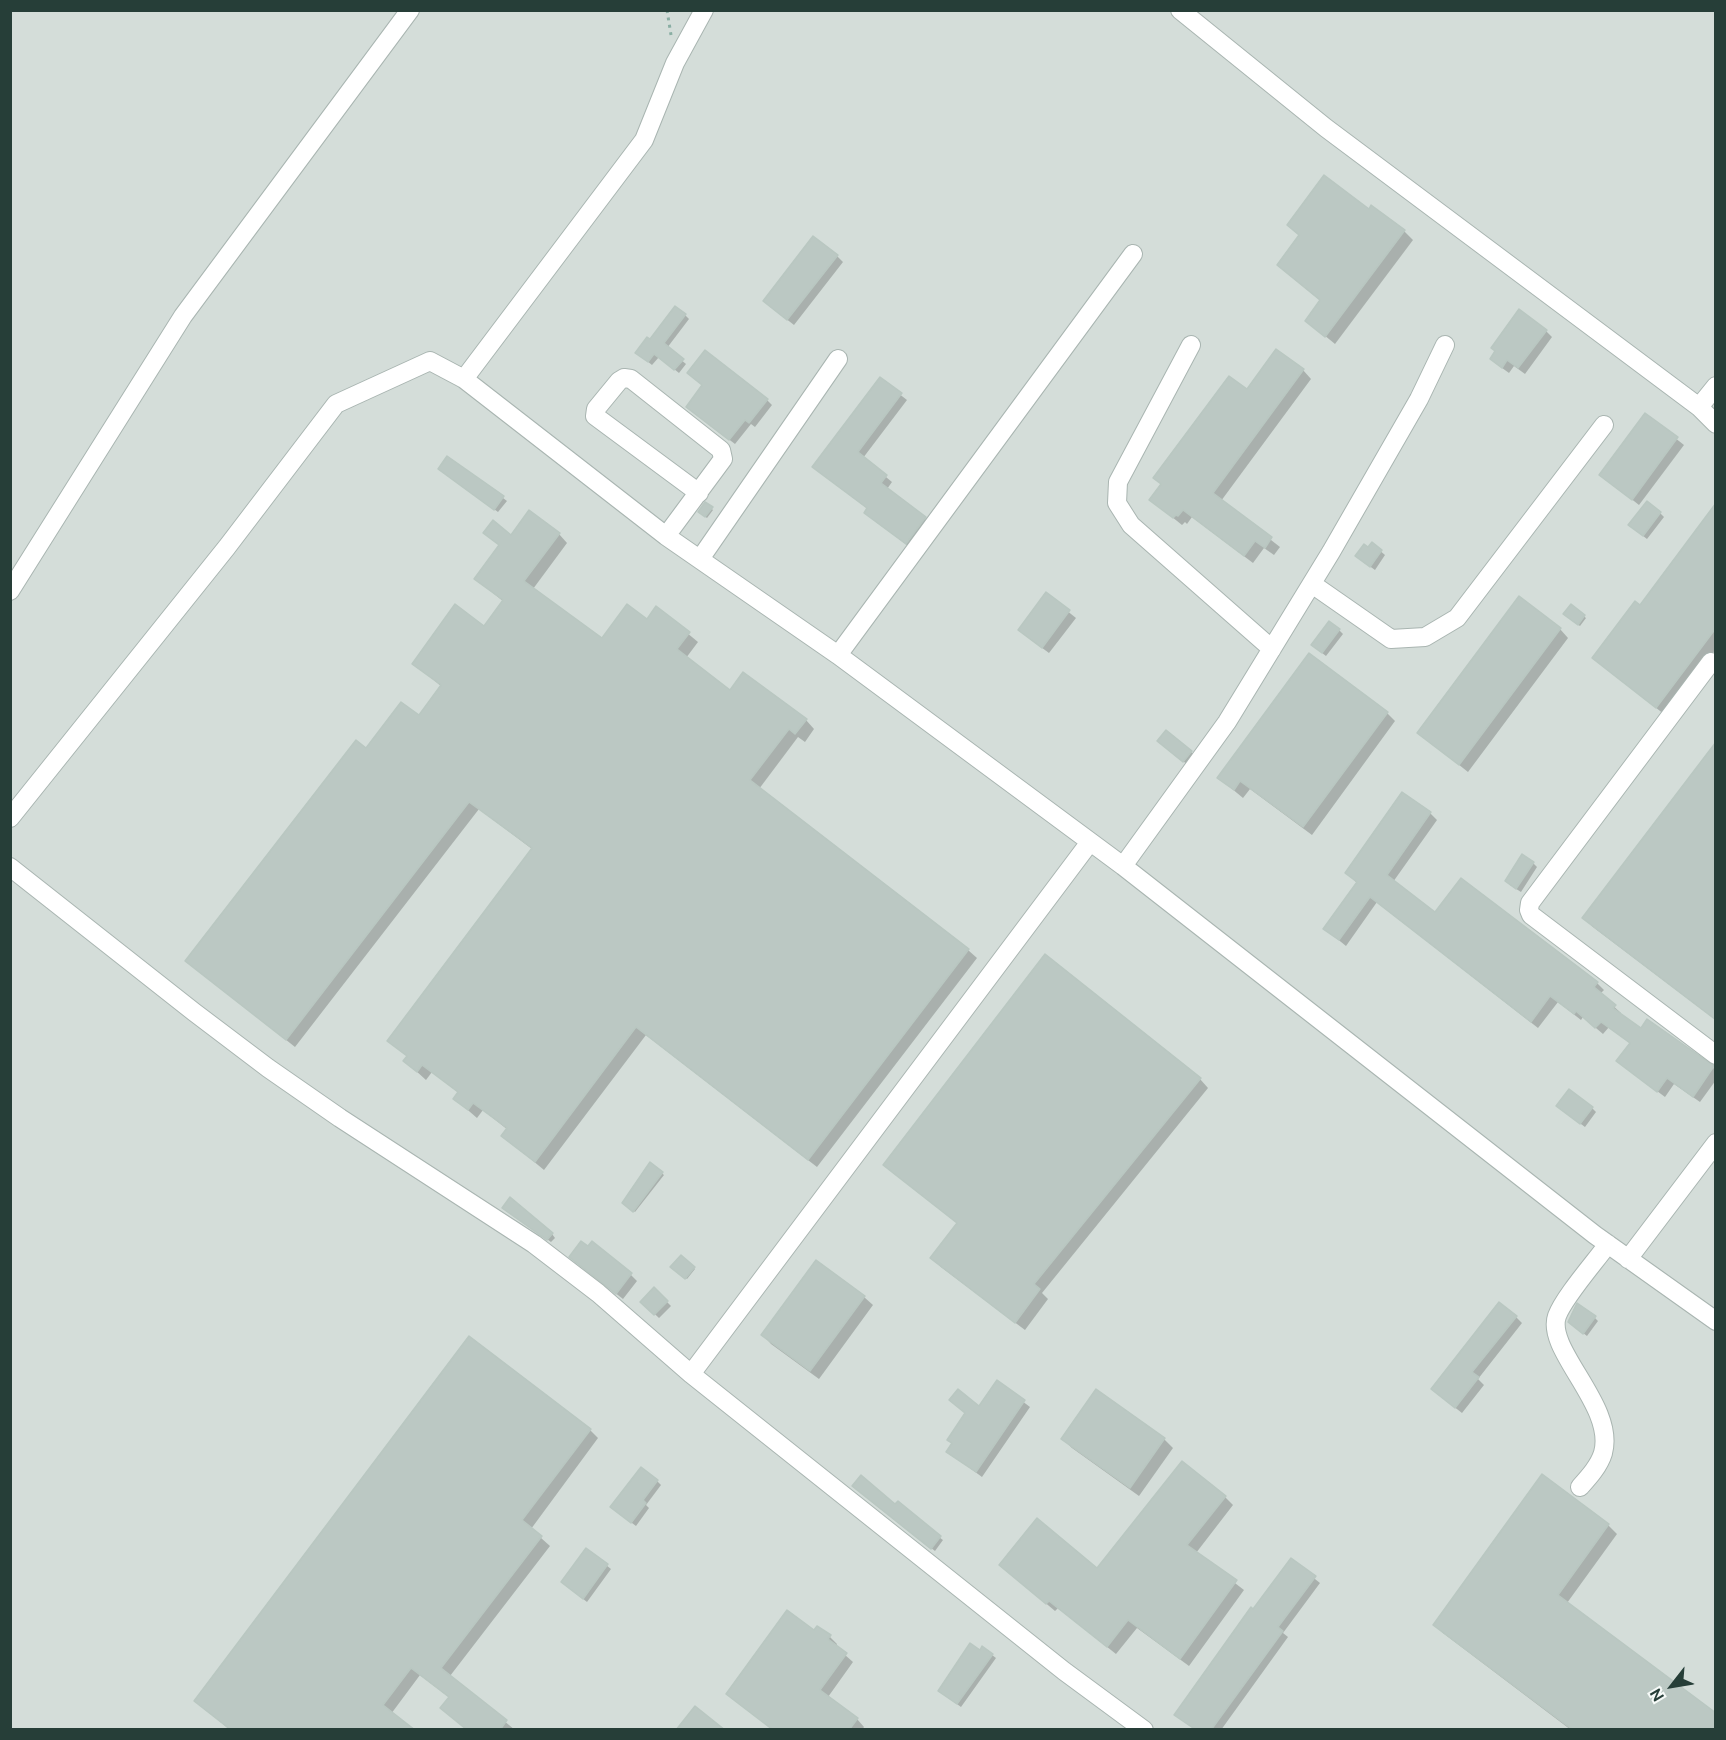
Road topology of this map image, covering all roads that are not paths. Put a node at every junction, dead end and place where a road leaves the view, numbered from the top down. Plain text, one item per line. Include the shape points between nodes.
1 (410, 10) edge
2 (704, 10) edge
3 (1179, 10) edge
4 (1133, 254) dead end
5 (1191, 345) dead end
6 (1445, 345) dead end
7 (838, 360) dead end
8 (464, 379) junction
9 (1716, 386) edge
10 (1699, 407) junction
11 (1604, 424) dead end
12 (1716, 424) edge
13 (699, 493) junction
14 (666, 536) junction
15 (700, 559) junction
16 (1312, 584) junction
17 (10, 591) edge
18 (1272, 649) junction
19 (838, 655) junction
20 (1710, 662) dead end
21 (10, 818) edge
22 (1090, 842) junction
23 (1123, 866) junction
24 (10, 867) edge
25 (1716, 1055) edge
26 (1716, 1143) edge
27 (1608, 1244) junction
28 (1628, 1259) junction
29 (1716, 1321) edge
30 (691, 1374) junction
31 (1580, 1488) dead end
32 (1144, 1730) edge

1 - 17 street via 183,316
2 - 8 street via 675,63 644,140
3 - 10 street via 1326,128
4 - 19 street
5 - 18 street via 1118,482 1117,503 1131,525
6 - 16 street via 1419,399
7 - 15 street
8 - 14 street
8 - 21 street via 430,361 336,404
9 - 10 street
10 - 12 street
11 - 16 street via 1457,618 1425,638 1391,639
13 - 13 street via 595,416 596,409 619,381 631,379 722,450 723,459
13 - 14 street
14 - 15 street
15 - 19 street
16 - 18 street
18 - 23 street via 1227,722
19 - 22 street
20 - 25 street via 1530,903 1529,910
22 - 23 street
22 - 30 street
23 - 27 street
24 - 30 street via 268,1068 534,1244 598,1293
26 - 28 street
27 - 28 street
27 - 31 street via 1557,1317 1559,1340 1593,1399 1603,1433 1603,1451 1596,1468
28 - 29 street
30 - 32 street via 1064,1671

